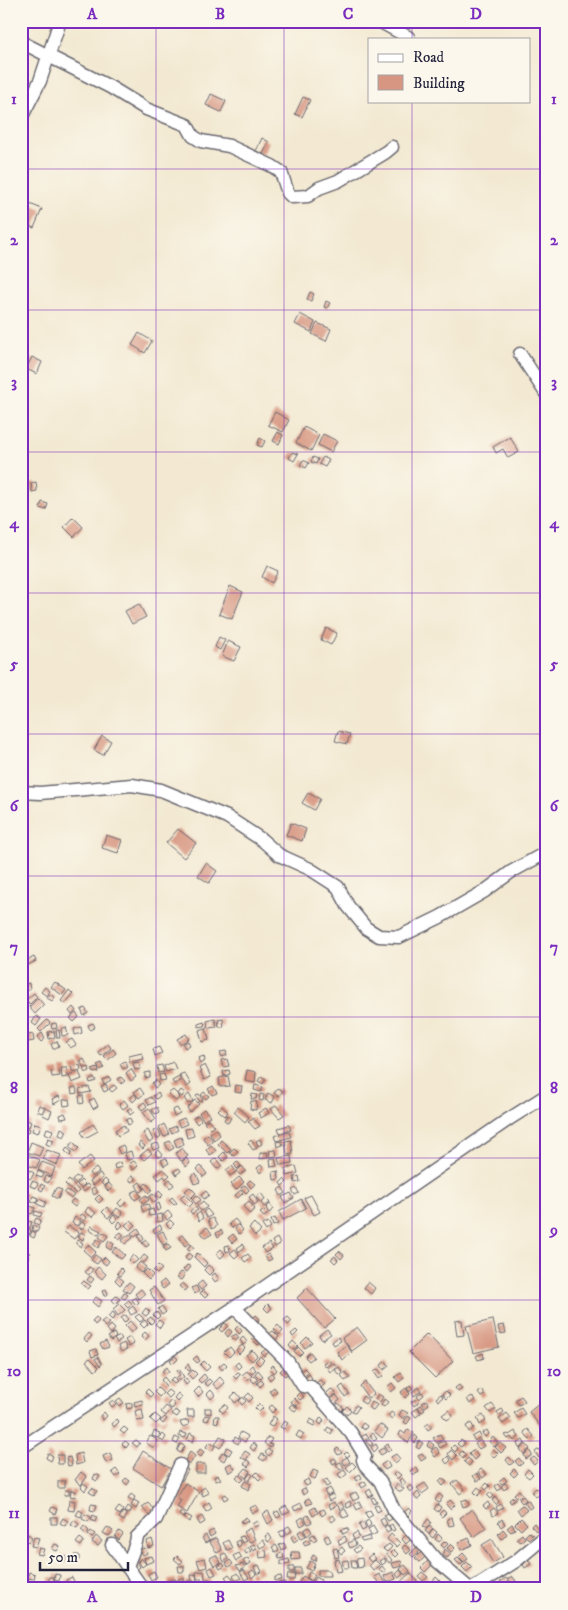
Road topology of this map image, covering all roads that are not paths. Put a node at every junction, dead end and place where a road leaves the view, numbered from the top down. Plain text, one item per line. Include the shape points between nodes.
1 (60, 21) edge
2 (379, 21) edge
3 (408, 37) dead end
4 (21, 42) edge
5 (48, 56) junction
6 (21, 118) edge
7 (392, 146) dead end
8 (520, 354) dead end
9 (547, 395) edge
10 (21, 792) edge
11 (547, 852) edge
12 (547, 1095) edge
13 (234, 1307) junction
14 (21, 1448) edge
15 (180, 1465) dead end
16 (547, 1535) edge
17 (112, 1545) dead end
18 (127, 1567) junction
19 (143, 1589) edge
20 (471, 1589) edge

1 - 5 street
2 - 3 street
4 - 5 street
5 - 6 street
5 - 7 street via 146,109 187,125 193,136 201,141 229,146 272,166 281,172 292,198 308,196 338,181
8 - 9 street
10 - 11 street via 132,786 161,790 227,818 279,855 338,887 366,928 380,936 399,937 432,921
12 - 13 street
13 - 14 street
13 - 20 street via 288,1362 303,1386 311,1387 351,1433 365,1456 363,1460 380,1481 394,1510 436,1561
15 - 18 street via 156,1519 137,1537
16 - 20 street via 516,1561
17 - 18 street
18 - 19 street

